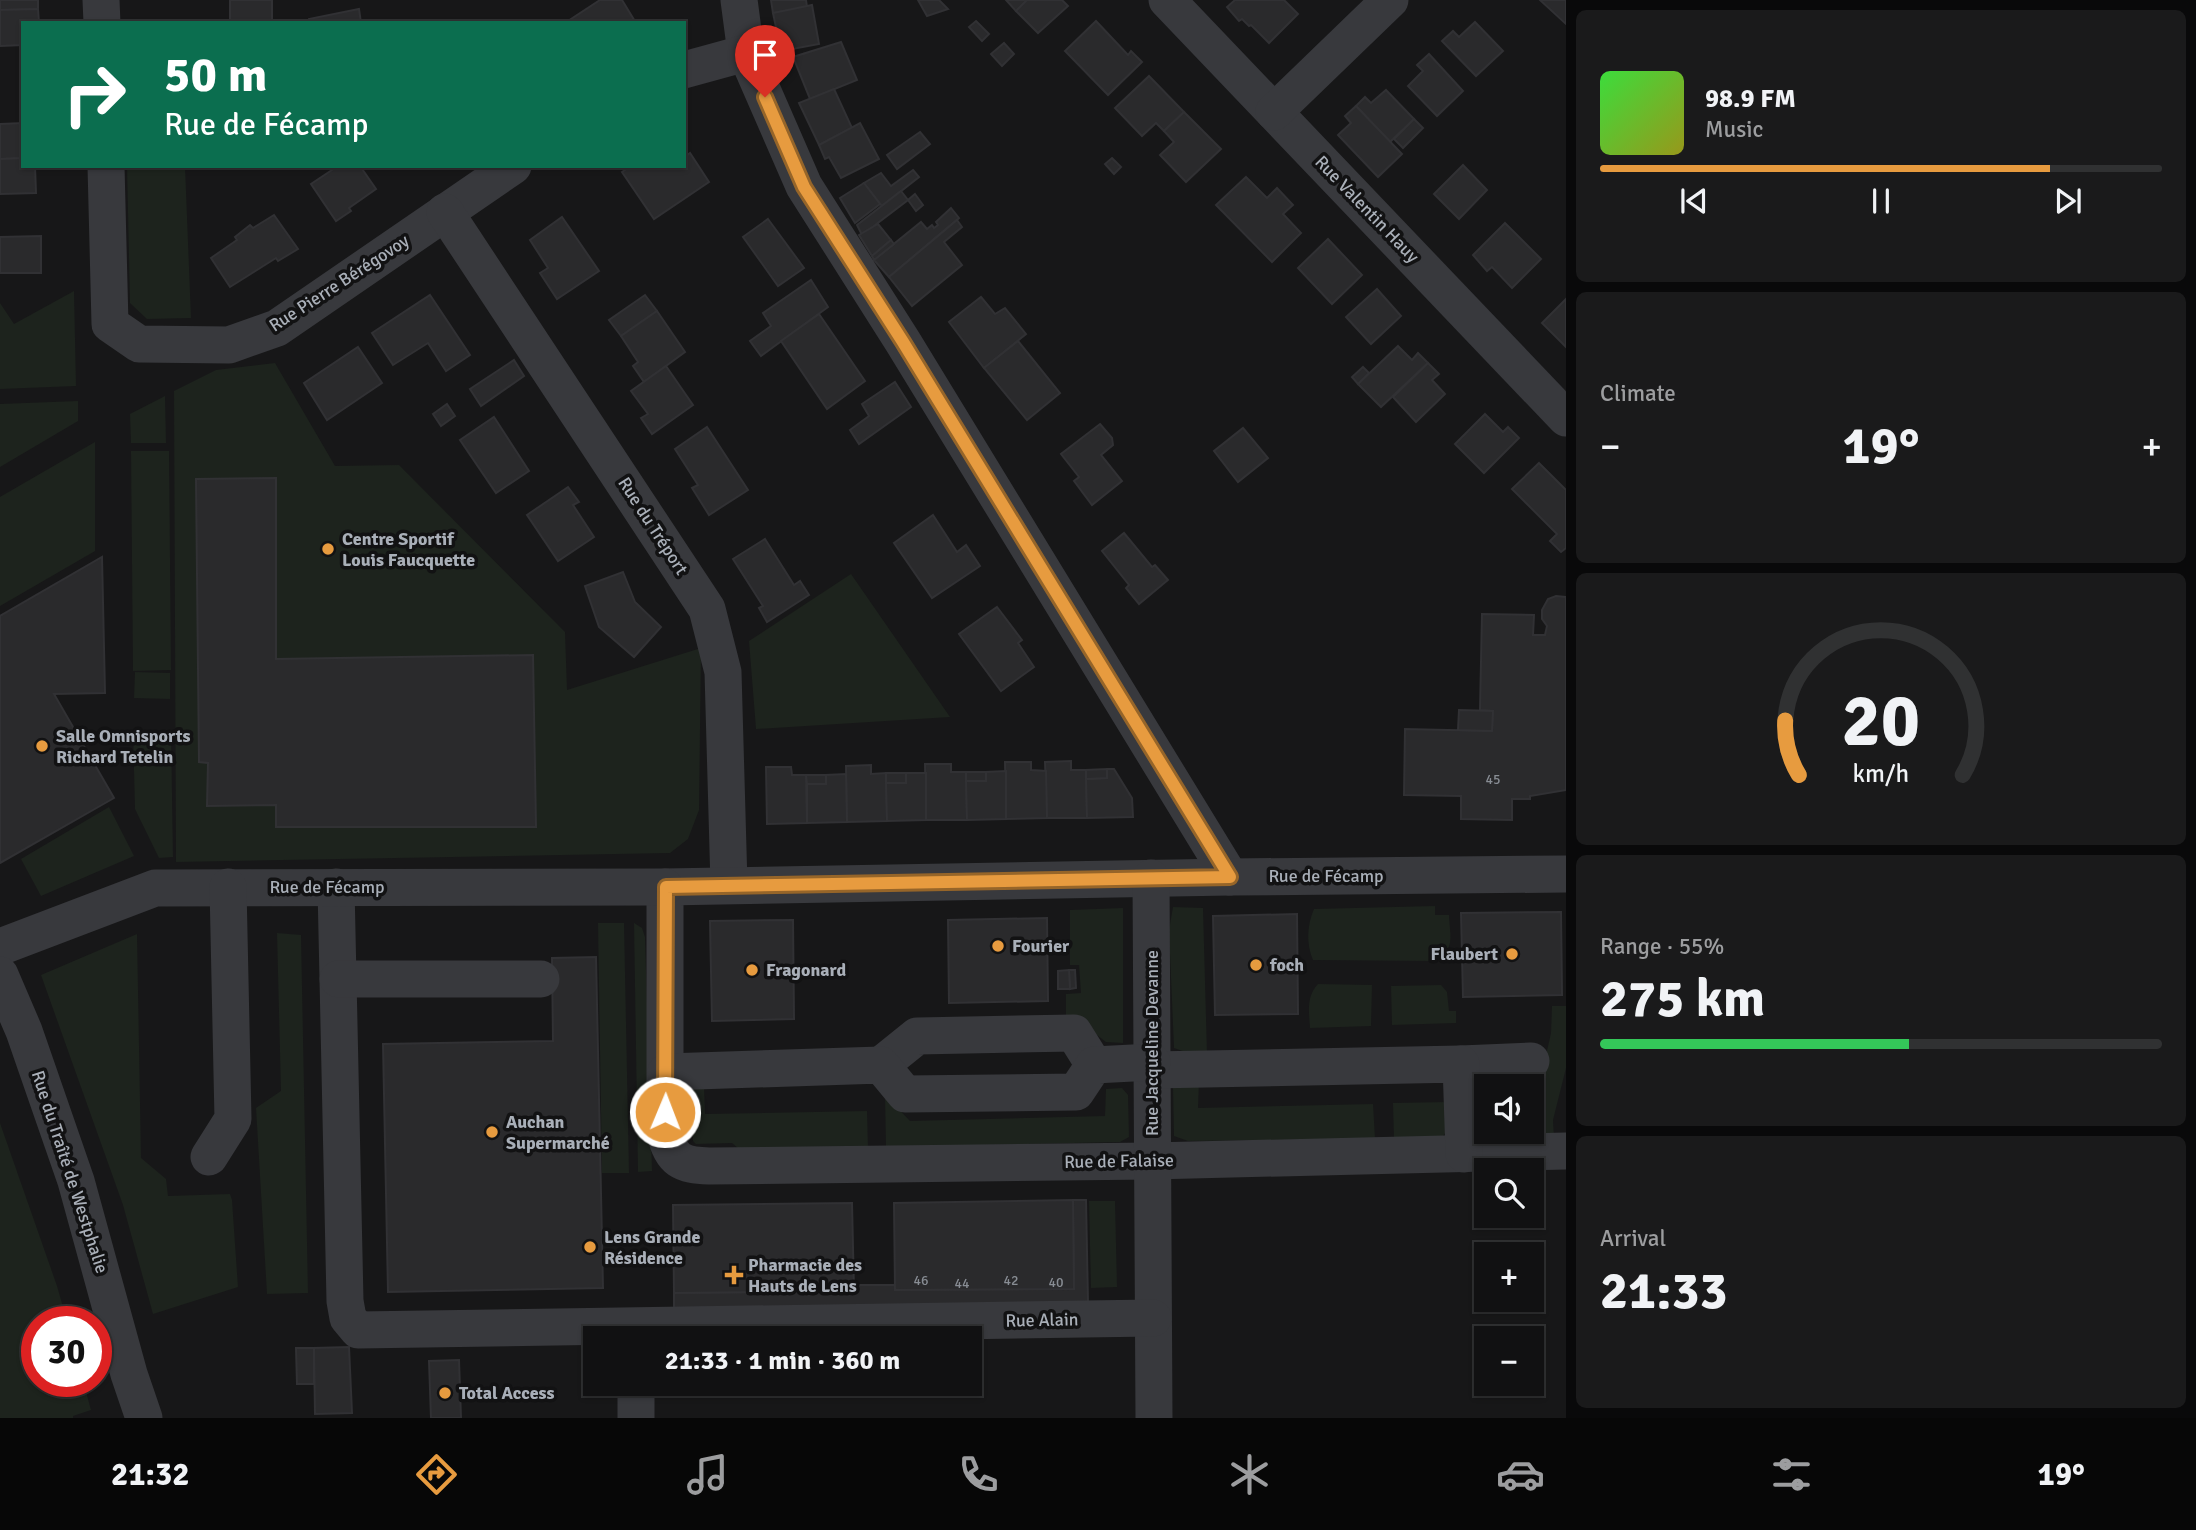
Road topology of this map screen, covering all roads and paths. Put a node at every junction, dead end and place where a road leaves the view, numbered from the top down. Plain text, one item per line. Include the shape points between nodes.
1 (101, 0) edge
2 (739, 0) edge
3 (1167, 0) edge
4 (1390, 0) edge
5 (102, 21) edge
6 (746, 53) junction
7 (686, 69) edge
8 (1274, 112) junction
9 (106, 168) edge
10 (510, 168) edge
11 (445, 212) junction
12 (1566, 418) edge
13 (1566, 874) edge
14 (1230, 877) junction
15 (1151, 878) junction
16 (729, 884) junction
17 (228, 887) junction
18 (336, 887) junction
19 (666, 887) junction
20 (0, 947) edge
21 (0, 975) edge
22 (338, 979) junction
23 (541, 979) dead end
24 (1531, 1061) dead end
25 (1461, 1064) junction
26 (881, 1065) junction
27 (1094, 1065) junction
28 (1152, 1066) junction
29 (666, 1072) junction
30 (1566, 1151) edge
31 (1464, 1154) junction
32 (209, 1157) dead end
33 (1152, 1161) junction
34 (1153, 1318) junction
35 (878, 1326) edge
36 (583, 1332) edge
37 (636, 1396) edge
38 (144, 1418) edge
39 (636, 1418) edge
40 (1154, 1418) edge

1 - 5 street
2 - 6 street
3 - 8 street, Rue Valentin Hauy
4 - 8 street
6 - 7 street
6 - 14 street via 804,187
8 - 12 street, Rue Valentin Hauy
9 - 11 street, Rue Pierre Bérégovoy via 110,324 139,344 229,345 277,328
10 - 11 street, Rue Pierre Bérégovoy
11 - 16 street, Rue du Tréport via 707,609 723,672
13 - 14 street, Rue de Fécamp
14 - 15 street, Rue de Fécamp
15 - 16 street, Rue de Fécamp
15 - 28 street, Rue Jacqueline Devanne
16 - 19 street, Rue de Fécamp
17 - 18 street, Rue de Fécamp
17 - 20 street, Rue de Fécamp via 155,888
17 - 32 street via 233,1119
18 - 19 street, Rue de Fécamp
18 - 22 street
19 - 29 street
21 - 38 street, Rue du Traîté de Westphalie via 82,1201
22 - 23 street
22 - 36 street, Rue Alain via 348,1318 358,1330
24 - 25 street
25 - 28 street
25 - 31 street
26 - 27 street via 917,1036 1074,1033
26 - 27 street via 905,1094 1076,1092
26 - 29 street
27 - 28 street
28 - 33 street, Rue Jacqueline Devanne
29 - 33 street, Rue de Falaise via 668,1146 690,1166
30 - 31 street, Rue de Falaise
31 - 33 street, Rue de Falaise
33 - 34 street, Rue Jacqueline Devanne
34 - 35 street, Rue Alain
34 - 40 street, Rue Jacqueline Devanne
37 - 39 street

